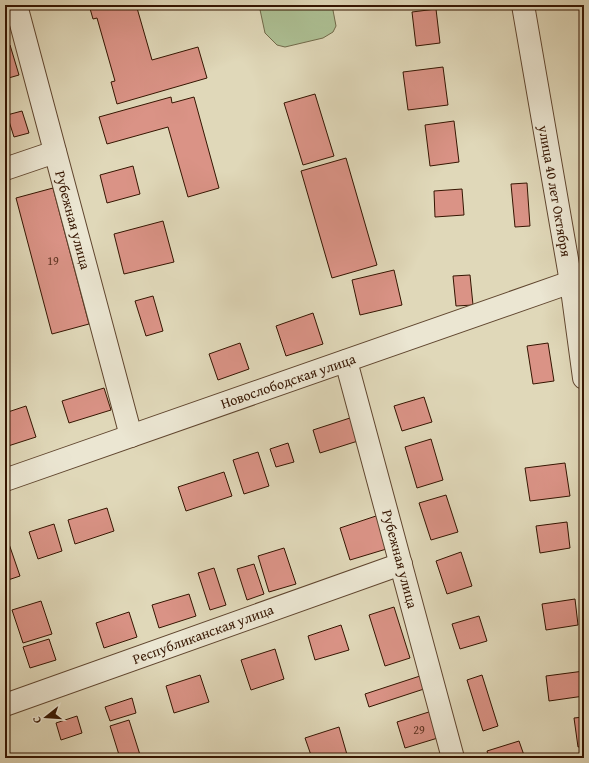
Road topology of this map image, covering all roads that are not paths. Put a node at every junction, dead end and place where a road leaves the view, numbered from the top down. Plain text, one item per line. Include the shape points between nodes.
1 (16, 5) edge
2 (523, 5) edge
3 (55, 152) junction
4 (5, 169) edge
5 (570, 282) junction
6 (346, 360) junction
7 (584, 378) edge
8 (131, 436) junction
9 (5, 480) edge
10 (401, 564) junction
11 (5, 704) edge
12 (453, 758) edge

1 - 3 street, Рубежная улица
2 - 5 street, улица 40 лет Октября
3 - 4 street
3 - 8 street, Рубежная улица
5 - 6 street, Новослободская улица
5 - 7 street, улица 40 лет Октября
6 - 8 street, Новослободская улица
6 - 10 street, Рубежная улица
8 - 9 street, Новослободская улица
10 - 11 street, Республиканская улица
10 - 12 street, Рубежная улица

